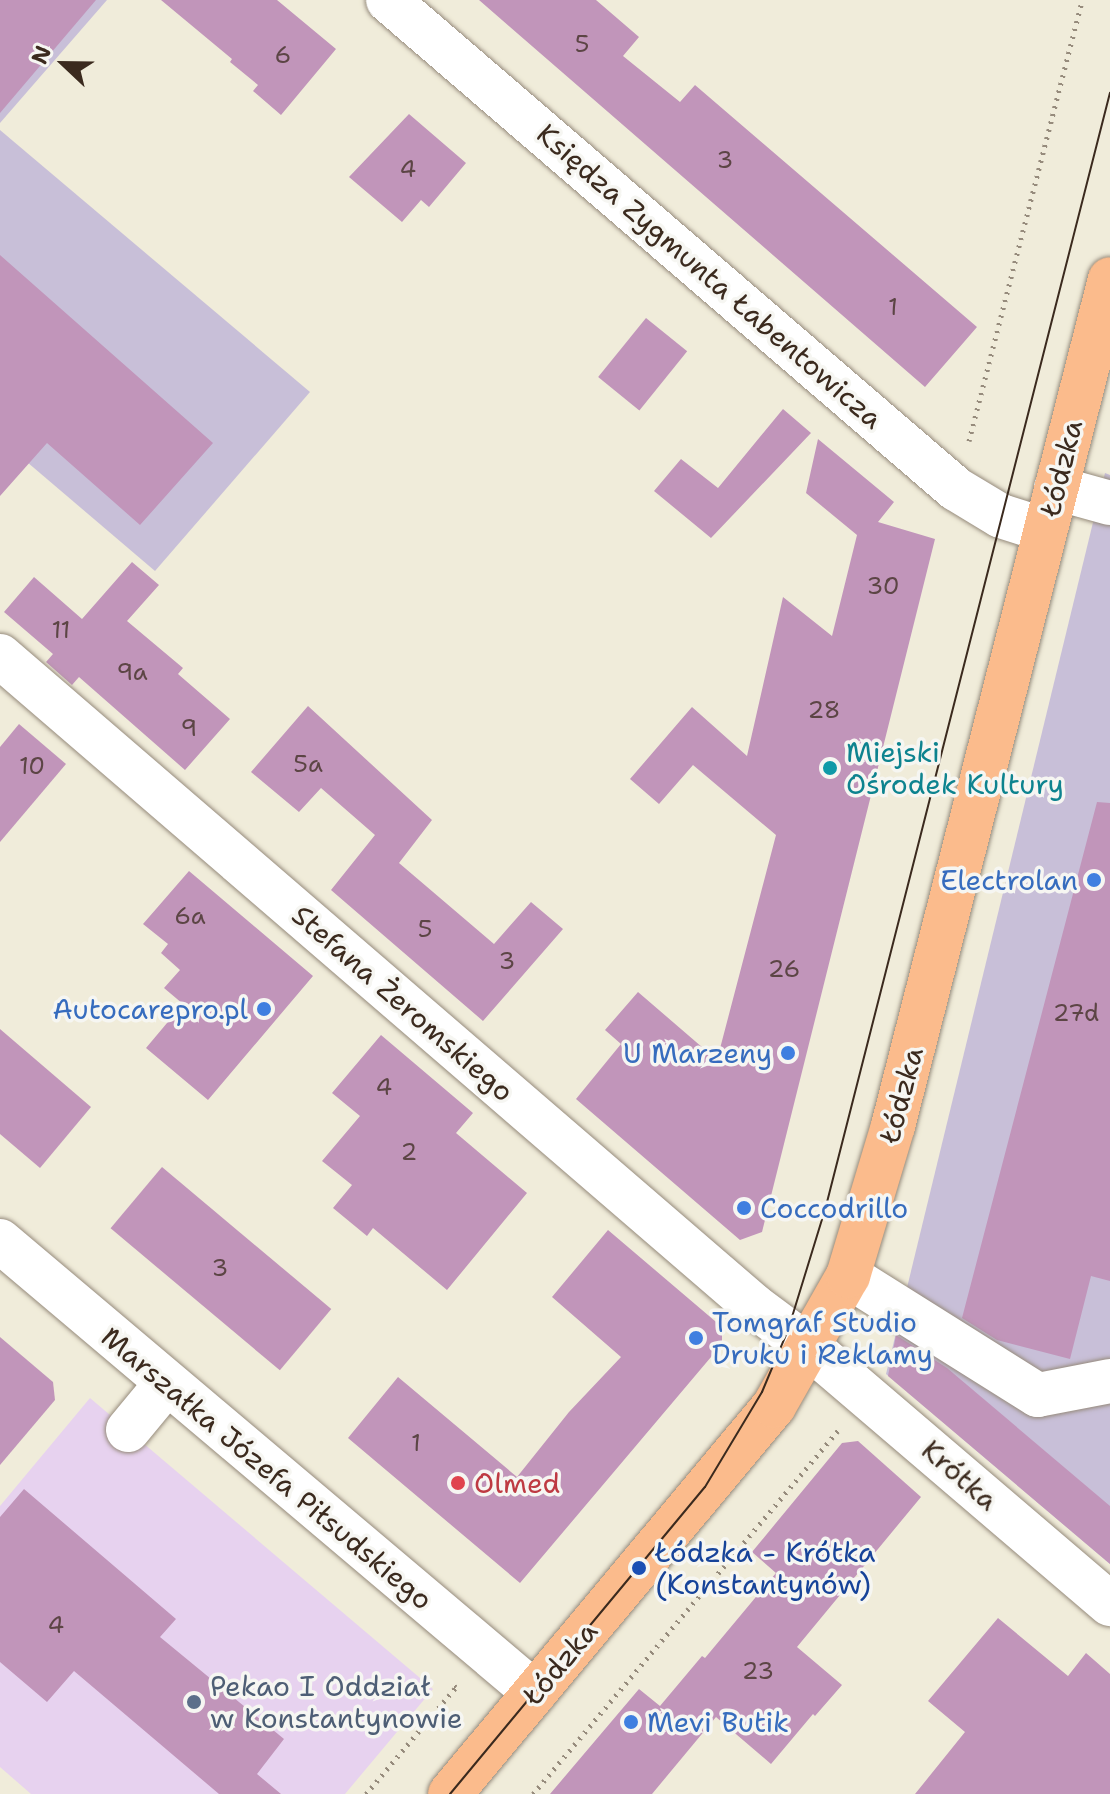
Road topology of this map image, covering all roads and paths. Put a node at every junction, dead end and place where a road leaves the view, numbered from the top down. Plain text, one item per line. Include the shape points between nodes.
1 (388, 0) edge
2 (1082, 0) edge
3 (1110, 279) edge
4 (1099, 367) edge
5 (1056, 488) junction
6 (956, 489) junction
7 (1110, 503) edge
8 (1045, 530) junction
9 (0, 656) edge
10 (0, 1241) edge
11 (848, 1276) junction
12 (809, 1347) junction
13 (1110, 1381) edge
14 (166, 1384) junction
15 (861, 1391) junction
16 (128, 1430) dead end
17 (1110, 1604) edge
18 (444, 1677) dead end
19 (535, 1693) junction
20 (366, 1794) edge
21 (450, 1794) edge
22 (533, 1794) edge

1 - 6 street, Księdza Zygmunta Łabentowicza
2 - 6 path
3 - 4 main road, Łódzka
4 - 5 main road, Łódzka
5 - 7 street
5 - 8 main road, Łódzka
6 - 8 street, Księdza Zygmunta Łabentowicza via 1001,516
8 - 11 main road, Łódzka via 893,1126
9 - 12 street, Stefana Żeromskiego
10 - 14 street, Marszałka Józefa Piłsudskiego
11 - 12 main road, Łódzka
11 - 13 street via 1038,1395
12 - 15 street, Krótka
12 - 19 main road, Łódzka via 774,1406
14 - 16 street
14 - 19 street, Marszałka Józefa Piłsudskiego
15 - 17 street, Krótka
15 - 22 path via 850,1416
18 - 20 path via 456,1687
19 - 21 main road, Łódzka

